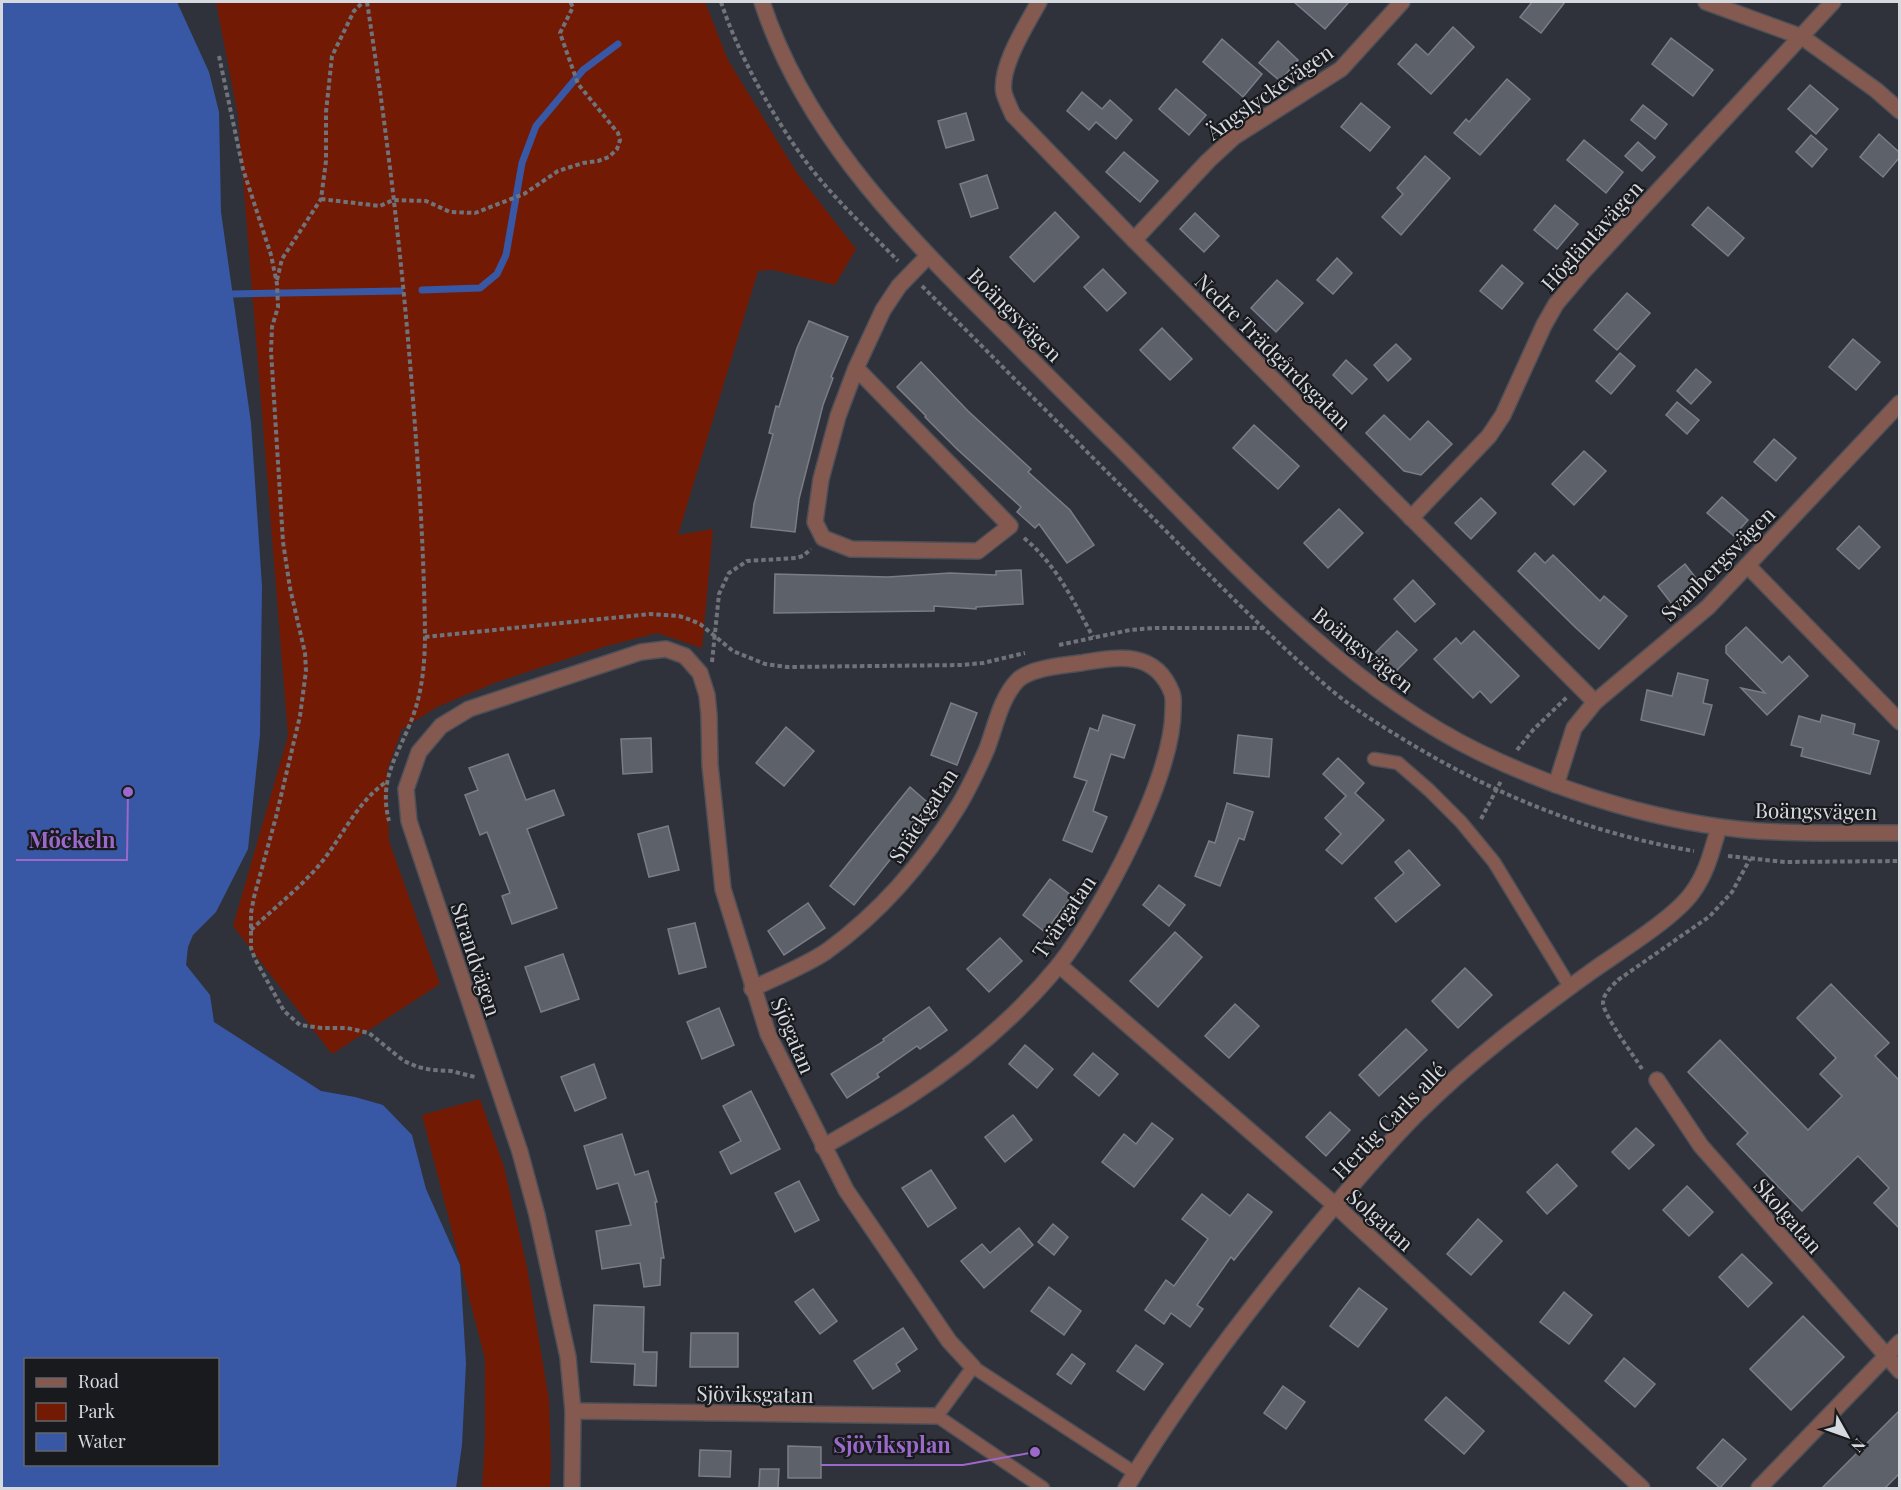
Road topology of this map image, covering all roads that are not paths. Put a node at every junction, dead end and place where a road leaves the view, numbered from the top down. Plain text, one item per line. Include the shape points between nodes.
1 (762, 2) edge
2 (1039, 2) edge
3 (1402, 2) edge
4 (1706, 2) edge
5 (1833, 2) edge
6 (1802, 37) junction
7 (1899, 111) edge
8 (1134, 240) junction
9 (928, 256) junction
10 (856, 368) junction
11 (1899, 402) edge
12 (1411, 518) junction
13 (1748, 566) junction
14 (1103, 659) joint
15 (701, 677) joint
16 (1594, 702) junction
17 (1899, 722) edge
18 (1374, 759) dead end
19 (1556, 784) junction
20 (1719, 826) junction
21 (1899, 833) edge
22 (1059, 965) junction
23 (1570, 987) junction
24 (752, 989) junction
25 (1657, 1080) road end
26 (823, 1147) junction
27 (1335, 1205) junction
28 (1899, 1342) edge
29 (1885, 1356) junction
30 (973, 1367) junction
31 (1899, 1371) edge
32 (573, 1412) junction
33 (937, 1416) junction
34 (1135, 1473) junction
35 (572, 1488) edge
36 (1043, 1488) edge
37 (1126, 1488) edge
38 (1642, 1488) edge
39 (1759, 1488) edge

1 - 9 street, Boängsvägen via 783,55 832,142
2 - 8 street, Nedre Trädgårdsgatan via 1007,67 1004,91 1013,115
3 - 8 street, Ängslyckevägen via 1341,69 1234,137
4 - 6 street
5 - 6 street, Högläntavägen
6 - 7 street
6 - 12 street, Högläntavägen via 1556,304 1489,436
8 - 12 street, Nedre Trädgårdsgatan
9 - 10 street via 883,310
9 - 19 street, Boängsvägen via 1241,570 1329,652 1441,732
10 - 10 street via 821,479 815,522 823,538 851,549 978,551 1010,526
11 - 13 street, Svanbergsvägen
12 - 16 street, Nedre Trädgårdsgatan
13 - 16 street, Svanbergsvägen via 1708,607
13 - 17 street
14 - 22 street, Tvärgatan via 1138,658 1158,671 1173,694 1173,723 1163,765 1142,821 1088,922
14 - 24 street, Snäckgatan via 1038,670 1019,679 1006,698 985,754 960,803 909,875 885,902 825,952
15 - 24 street, Sjögatan via 707,695 723,889
15 - 32 street, Strandvägen via 684,656 666,649 641,652 469,709 441,726 419,752 406,789 409,821 520,1152 537,1215 568,1357
16 - 19 street, Svanbergsvägen via 1574,728
18 - 23 lane via 1398,764 1461,822 1494,862
19 - 20 street, Boängsvägen via 1654,813
20 - 21 street, Boängsvägen via 1758,831
20 - 23 street, Hertig Carls allé via 1705,873 1690,895 1668,916
22 - 26 street, Tvärgatan via 969,1053 912,1095
22 - 27 street, Solgatan
23 - 27 street, Hertig Carls allé via 1486,1051 1419,1112
24 - 26 street, Sjögatan via 768,1034
25 - 29 street, Skolgatan via 1701,1146
26 - 30 street, Sjögatan via 846,1190 949,1341
27 - 34 street, Hertig Carls allé via 1237,1327
27 - 38 street, Solgatan
28 - 29 street
29 - 31 street, Skolgatan
29 - 39 street
30 - 33 lane
30 - 34 lane
32 - 33 street, Sjöviksgatan
32 - 35 street, Strandvägen
33 - 36 lane
34 - 37 street, Hertig Carls allé

